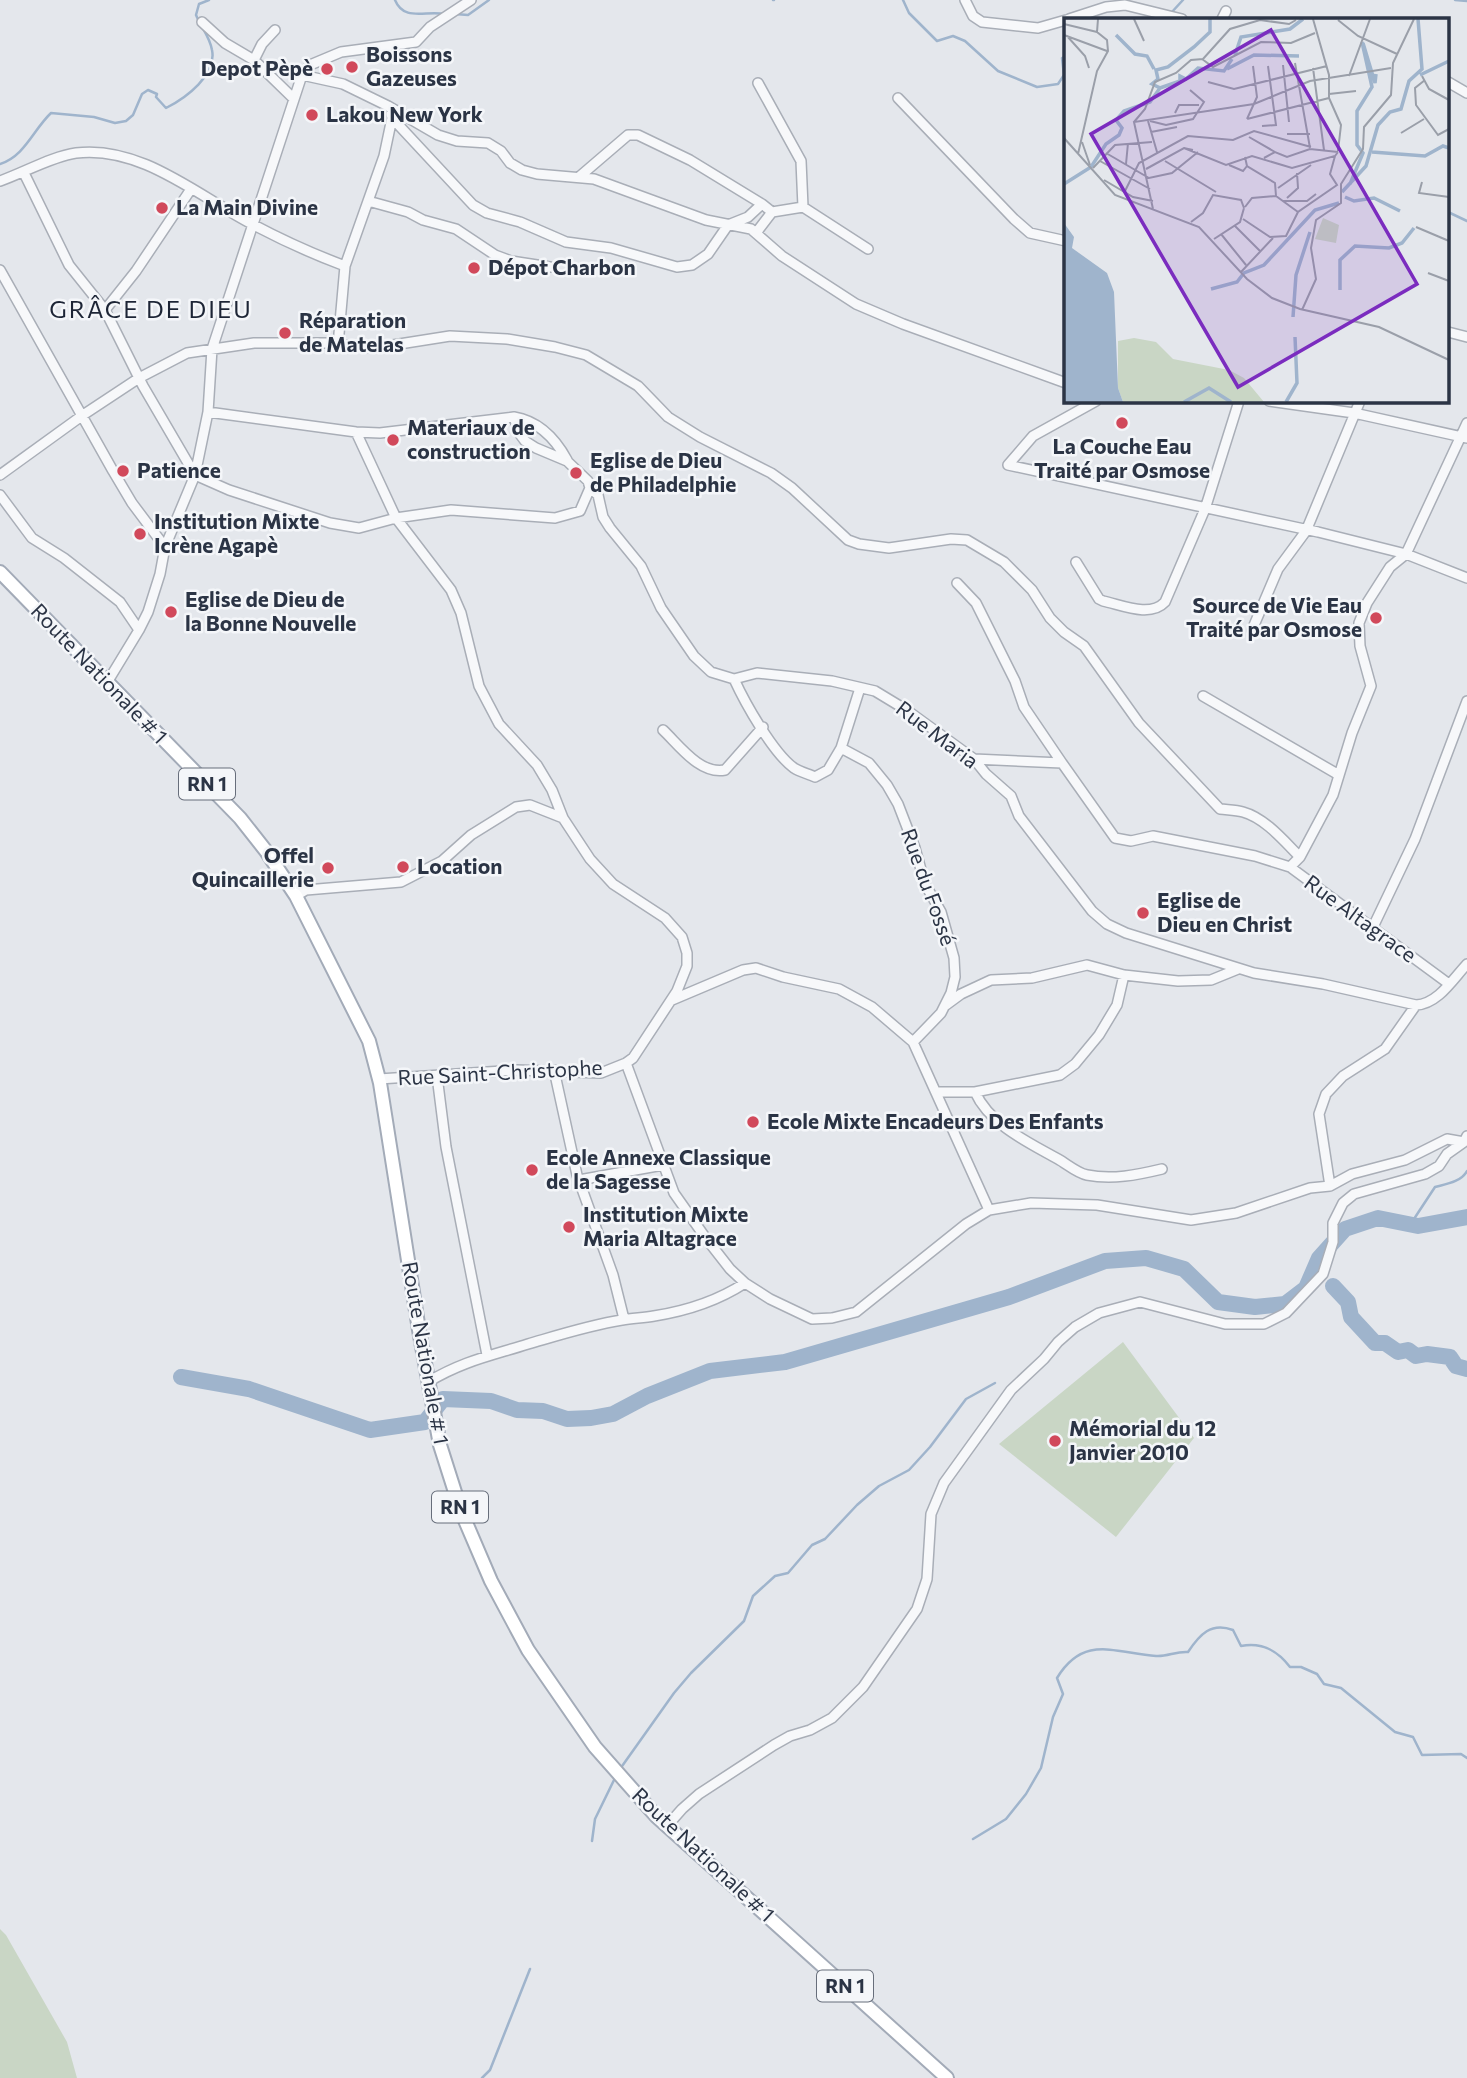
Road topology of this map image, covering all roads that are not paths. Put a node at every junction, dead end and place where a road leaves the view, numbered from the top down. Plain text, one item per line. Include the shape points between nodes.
1 (471, 0) edge
2 (965, 0) edge
3 (1074, 18) edge
4 (1178, 18) edge
5 (1064, 21) edge
6 (202, 22) dead end
7 (275, 30) dead end
8 (254, 60) junction
9 (302, 75) junction
10 (758, 83) dead end
11 (1450, 83) edge
12 (1467, 93) edge
13 (293, 98) junction
14 (898, 98) dead end
15 (388, 106) junction
16 (392, 118) junction
17 (24, 173) junction
18 (579, 177) junction
19 (0, 181) edge
20 (191, 189) junction
21 (368, 201) junction
22 (762, 204) junction
23 (803, 206) junction
24 (772, 212) junction
25 (251, 224) junction
26 (729, 225) junction
27 (756, 233) junction
28 (1064, 241) edge
29 (868, 249) dead end
30 (345, 266) junction
31 (550, 267) dead end
32 (0, 270) edge
33 (106, 310) junction
34 (1450, 333) edge
35 (1467, 337) edge
36 (338, 345) junction
37 (212, 349) junction
38 (139, 378) junction
39 (1064, 382) edge
40 (1094, 402) edge
41 (1240, 402) edge
42 (1276, 402) edge
43 (1360, 402) edge
44 (208, 412) junction
45 (1354, 413) junction
46 (83, 415) junction
47 (514, 417) junction
48 (1467, 423) edge
49 (356, 432) junction
50 (1464, 437) edge
51 (567, 461) junction
52 (0, 475) edge
53 (195, 475) junction
54 (590, 488) junction
55 (0, 495) edge
56 (1205, 509) junction
57 (396, 518) junction
58 (1306, 531) junction
59 (165, 547) junction
60 (1406, 554) junction
61 (1076, 562) dead end
62 (0, 572) edge
63 (1467, 578) edge
64 (957, 583) dead end
65 (139, 630) junction
66 (1252, 630) dead end
67 (734, 679) junction
68 (108, 681) junction
69 (860, 688) junction
70 (1203, 696) dead end
71 (1467, 701) edge
72 (763, 727) junction
73 (663, 730) dead end
74 (841, 748) junction
75 (974, 759) junction
76 (1062, 763) junction
77 (1339, 775) junction
78 (563, 818) junction
79 (1300, 857) junction
80 (1290, 867) junction
81 (296, 896) junction
82 (1373, 927) junction
83 (1467, 964) edge
84 (1238, 969) junction
85 (1124, 975) junction
86 (1449, 984) junction
87 (672, 1000) junction
88 (1416, 1005) junction
89 (944, 1006) junction
90 (913, 1042) junction
91 (626, 1063) junction
92 (554, 1070) junction
93 (437, 1076) junction
94 (379, 1079) junction
95 (936, 1092) junction
96 (975, 1092) junction
97 (1466, 1139) edge
98 (663, 1164) junction
99 (1162, 1169) dead end
100 (579, 1180) junction
101 (1330, 1186) junction
102 (989, 1210) junction
103 (745, 1283) junction
104 (624, 1319) junction
105 (487, 1355) junction
106 (428, 1382) junction
107 (667, 1826) junction
108 (947, 2078) edge

1 - 9 street via 416,42 341,52 310,65
2 - 5 street via 982,22 1038,28
3 - 4 street via 1125,5
6 - 8 street
7 - 8 street
8 - 13 street
9 - 13 street
9 - 15 street via 343,84
10 - 23 street via 801,161
11 - 12 street
13 - 25 street
14 - 28 street via 1030,233
15 - 16 street
15 - 18 street via 438,135 488,143 522,170
16 - 21 street
16 - 26 street via 473,205 566,242 611,248 677,267 692,265 708,254
17 - 19 street
17 - 20 street via 77,153 107,154 155,168
17 - 33 street via 69,265
18 - 22 street via 628,135 638,135
18 - 26 street
20 - 25 street
20 - 33 street
21 - 30 street
21 - 31 street via 456,229 495,256
22 - 24 street
22 - 26 street
23 - 24 street
23 - 29 street
24 - 27 street
25 - 30 street
25 - 37 street
26 - 27 street
27 - 39 street via 782,256 856,304
30 - 36 street
32 - 46 street
33 - 38 street
34 - 35 street
36 - 37 street via 254,343
36 - 79 street via 374,348 450,336 507,339 586,355 638,386 668,417 771,473 848,540 889,548 967,540 1004,562 1032,590 1050,618 1084,646 1139,723 1220,809 1255,818
37 - 38 street via 180,355
37 - 44 street
38 - 46 street
38 - 53 street
40 - 56 street via 1034,436 1008,466
41 - 56 street
42 - 45 street
43 - 45 street
44 - 49 street
44 - 53 street
45 - 50 street
45 - 58 street
46 - 52 street
46 - 59 street via 132,503
47 - 49 street
47 - 51 street via 529,419 548,434
47 - 51 street via 526,441
48 - 50 street
49 - 57 street, Rue Saint-Christophe
50 - 60 street
51 - 54 street
53 - 57 street via 330,523 359,528
53 - 59 street
54 - 57 street via 580,511 555,518 451,510
54 - 67 street via 598,495 603,517 641,566 661,608 694,656 711,672
55 - 65 street via 32,538 120,602
56 - 58 street
56 - 61 street via 1159,608 1147,611 1103,601
57 - 78 street, Rue Saint-Christophe via 451,590 479,686 499,724 537,765
58 - 60 street
58 - 66 street via 1278,569
59 - 65 street
60 - 63 street
60 - 77 street via 1390,567 1360,623 1360,646 1371,686
62 - 68 main road, Route Nationale # 1 / RN 1
64 - 76 street via 976,603 1024,707
65 - 68 street
67 - 69 street, Rue Maria via 757,673
67 - 72 street
68 - 81 main road, Route Nationale # 1 / RN 1 via 240,818
69 - 74 street
69 - 75 street, Rue Maria via 875,691 908,710
70 - 77 street
71 - 82 street via 1415,839
72 - 73 street via 725,770 718,771 697,761
72 - 74 street via 795,768 815,777 828,770
74 - 89 street, Rue du Fossé via 869,763 898,804 925,884 941,912 954,958 955,977
75 - 76 street
75 - 84 street, Rue Maria via 1011,796 1019,816 1098,917 1126,933
76 - 80 street, Rue Altagrace via 1115,838 1131,841 1153,836
77 - 79 street
78 - 81 street via 530,805 516,807 471,835 442,861 401,882 306,890
78 - 87 street, Rue Saint-Christophe via 613,884 665,918 682,937 687,966
79 - 80 street
80 - 82 street, Rue Altagrace
81 - 94 main road, Route Nationale # 1 / RN 1 via 365,1032
82 - 86 street, Rue Altagrace
83 - 86 street
84 - 85 street via 1211,980
84 - 88 street, Rue Maria
85 - 89 street via 1087,965 1032,978 991,980
85 - 96 street via 1117,1005 1100,1035 1075,1064 1060,1075
86 - 88 street via 1425,1005
87 - 90 street via 756,968 839,989 872,1007
87 - 91 street, Rue Saint-Christophe
88 - 101 street via 1385,1049 1343,1076 1326,1094 1318,1114
89 - 90 street, Rue du Fossé
90 - 95 street
91 - 92 street, Rue Saint-Christophe via 601,1073
91 - 98 street
92 - 93 street, Rue Saint-Christophe
92 - 100 street
93 - 94 street, Rue Saint-Christophe
93 - 105 street via 448,1159
94 - 106 main road, Route Nationale # 1 / RN 1
95 - 96 street
95 - 102 street
96 - 99 street via 989,1113 1015,1135 1085,1175 1119,1177
97 - 101 street via 1447,1139 1405,1160 1352,1174
97 - 107 street via 1425,1174 1354,1194 1343,1203 1333,1223 1333,1242 1323,1274 1286,1313 1265,1324 1225,1324 1140,1302 1099,1313 1075,1327 1011,1390 944,1483 931,1514 927,1579 918,1609 863,1687 832,1718 774,1745 699,1794
98 - 100 street
98 - 103 street via 674,1193
100 - 104 street
101 - 102 street via 1310,1188 1236,1213 1191,1220 1097,1205 1031,1203
102 - 103 street via 856,1312 812,1319
103 - 104 street via 692,1307
104 - 105 street
105 - 106 street
106 - 107 main road, Route Nationale # 1 / RN 1 via 440,1445 461,1511 497,1593 573,1718
107 - 108 main road, Route Nationale # 1 / RN 1

